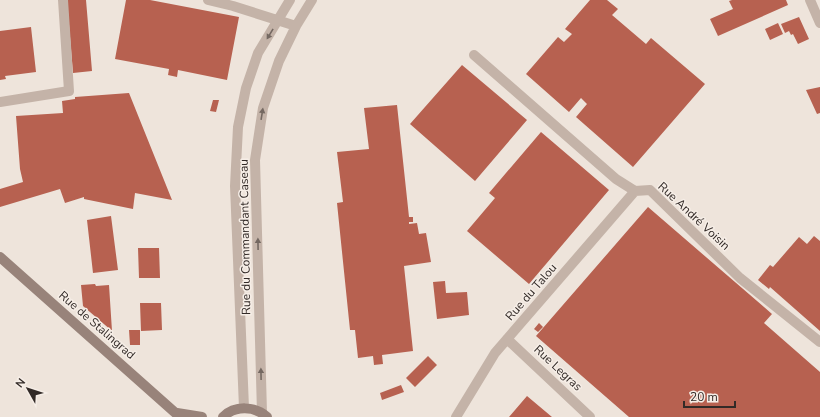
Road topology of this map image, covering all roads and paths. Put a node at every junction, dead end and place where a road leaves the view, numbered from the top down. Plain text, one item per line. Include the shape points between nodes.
1 (63, 0) edge
2 (208, 0) edge
3 (290, 0) edge
4 (312, 0) edge
5 (810, 0) edge
6 (278, 20) junction
7 (820, 23) edge
8 (296, 26) junction
9 (474, 55) dead end
10 (0, 102) edge
11 (635, 191) junction
12 (0, 257) edge
13 (507, 339) junction
14 (820, 342) edge
15 (244, 408) junction
16 (178, 415) edge
17 (264, 415) edge
18 (202, 417) edge
19 (223, 417) edge
20 (456, 417) edge
21 (590, 417) edge

1 - 10 street via 70,92
2 - 6 street
3 - 6 street, Rue du Commandant Caseau
4 - 8 street, Rue du Commandant Caseau
5 - 7 street
6 - 8 street
6 -> 15 street, Rue du Commandant Caseau via 258,53 246,88 238,127 235,186
17 -> 8 street, Rue du Commandant Caseau via 256,160 263,108 279,61
9 - 11 street, Rue André Voisin via 616,179
11 - 13 street, Rue du Talou
11 - 14 street, Rue André Voisin via 650,190 740,278
12 - 16 street, Rue de Stalingrad
13 - 20 street, Rue du Talou via 494,353
13 - 21 street, Rue Legras
15 - 17 street
15 - 19 street
16 - 18 street, Rue de Stalingrad

